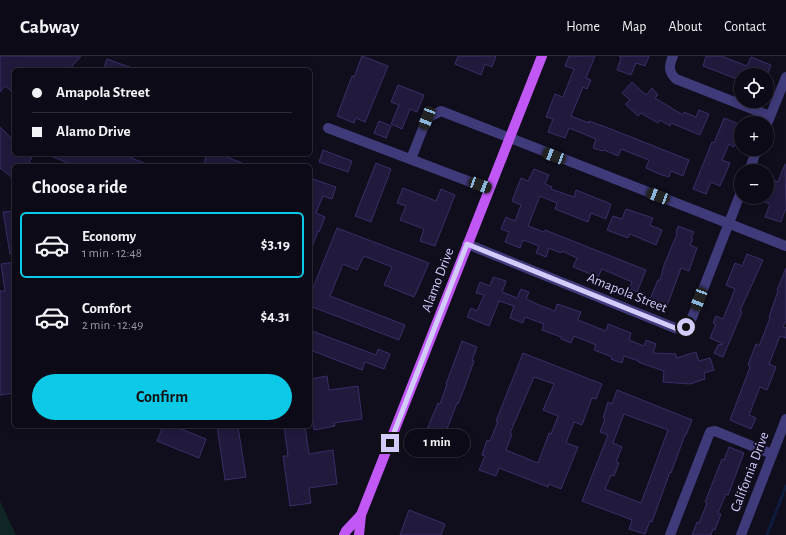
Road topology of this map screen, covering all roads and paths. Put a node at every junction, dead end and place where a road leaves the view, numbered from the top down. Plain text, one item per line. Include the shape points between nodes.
1 (542, 56) edge
2 (672, 56) edge
3 (786, 77) edge
4 (760, 116) edge
5 (771, 116) edge
6 (328, 128) dead end
7 (509, 138) junction
8 (411, 159) junction
9 (489, 189) junction
10 (736, 204) edge
11 (729, 223) junction
12 (467, 244) junction
13 (786, 246) edge
14 (786, 419) edge
15 (772, 454) junction
16 (361, 515) junction
17 (345, 534) edge
18 (359, 535) edge
19 (670, 535) edge
20 (741, 535) edge

1 - 7 main road, Alamo Drive
2 - 4 street via 670,68 676,79
3 - 5 street
6 - 8 street
7 - 8 street via 441,111 427,118
7 - 9 main road, Alamo Drive
7 - 11 street
8 - 9 street
9 - 12 main road, Alamo Drive
10 - 11 street, Amapola Street
11 - 12 street, Amapola Street via 690,323 683,328 675,328
11 - 13 street
12 - 16 main road, Alamo Drive
14 - 15 street, California Drive
15 - 19 street via 715,431 710,432
15 - 20 street, California Drive
16 - 17 main road, Alamo Drive
16 - 18 main road, Alamo Drive

